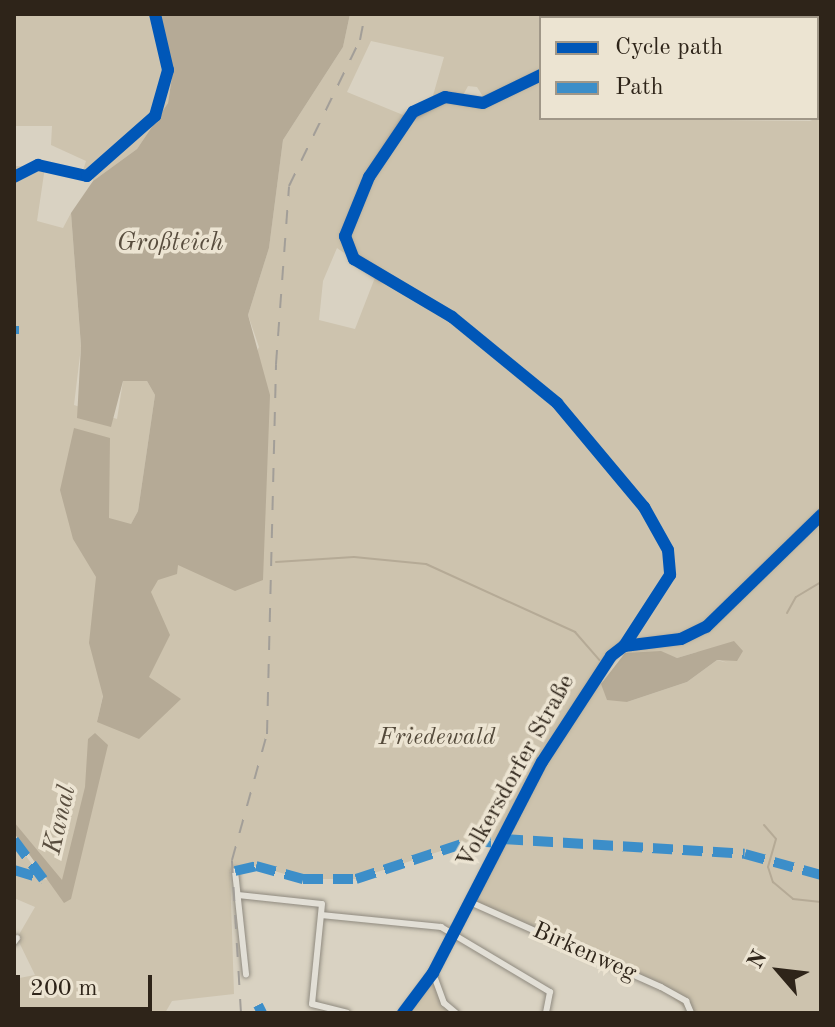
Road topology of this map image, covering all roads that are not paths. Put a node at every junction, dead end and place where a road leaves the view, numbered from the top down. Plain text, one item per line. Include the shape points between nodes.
1 (539, 76) edge
2 (382, 277) dead end
3 (821, 515) edge
4 (235, 871) dead end
5 (238, 895) junction
6 (470, 902) junction
7 (321, 915) junction
8 (455, 934) junction
9 (433, 973) junction
10 (246, 974) dead end
11 (347, 1013) edge
12 (403, 1013) edge
13 (456, 1013) edge
14 (546, 1013) edge
15 (691, 1013) edge

1 - 2 street via 483,103 445,97 408,117 369,177 345,236 354,259
3 - 6 street, Volkersdorfer Straße via 706,627 681,639 624,646 611,656 542,762
4 - 5 street
5 - 7 street via 322,904
5 - 10 street
6 - 8 street, Volkersdorfer Straße
6 - 15 street, Birkenweg via 661,987 686,1001
7 - 8 street via 431,924
7 - 11 street via 312,1004
8 - 9 street, Volkersdorfer Straße
8 - 14 street via 550,992
9 - 12 street, Volkersdorfer Straße
9 - 13 street via 444,1003

